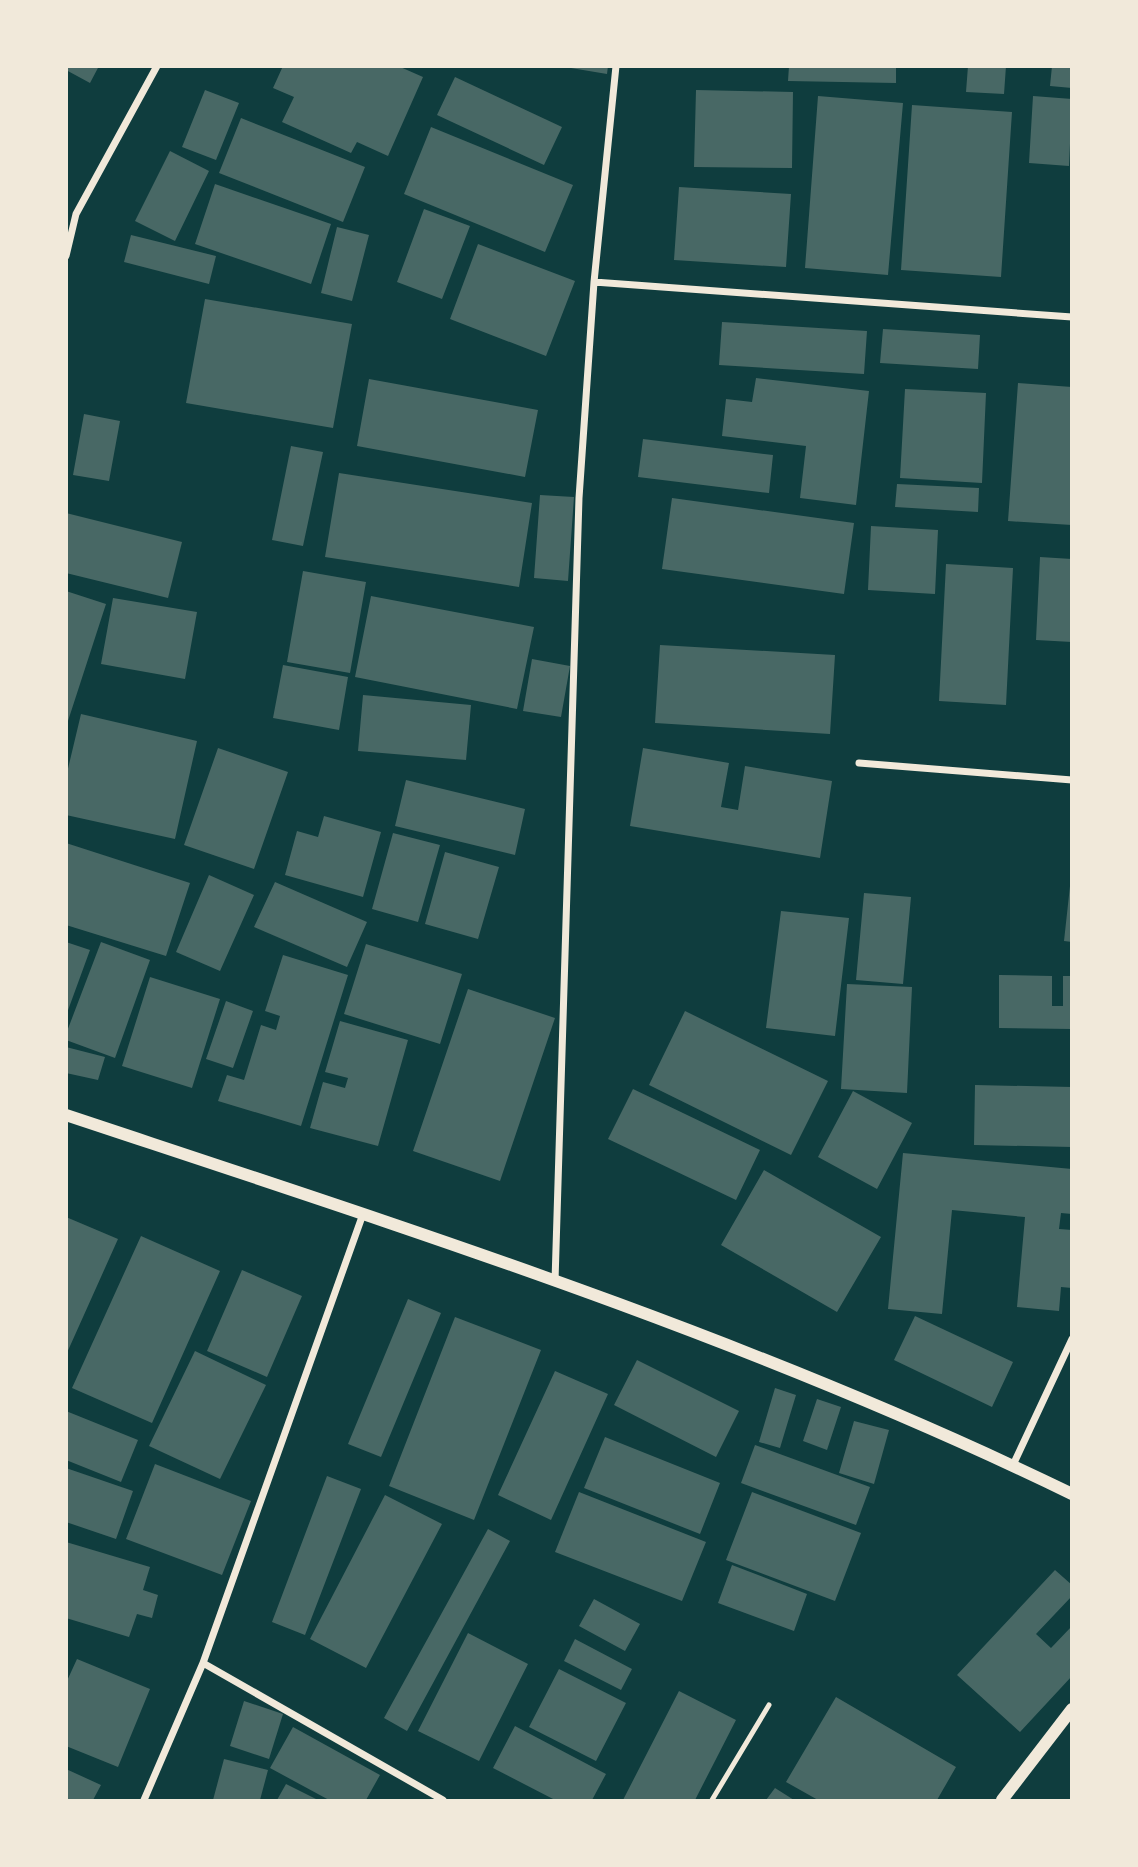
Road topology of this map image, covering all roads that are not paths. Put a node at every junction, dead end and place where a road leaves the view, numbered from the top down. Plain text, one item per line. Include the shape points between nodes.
1 (157, 66) edge
2 (616, 66) edge
3 (66, 256) edge
4 (593, 282) junction
5 (1072, 317) edge
6 (859, 763) dead end
7 (1072, 780) edge
8 (66, 1115) edge
9 (363, 1214) junction
10 (555, 1281) junction
11 (1072, 1339) edge
12 (1013, 1465) junction
13 (1072, 1494) edge
14 (203, 1663) junction
15 (769, 1705) dead end
16 (1072, 1709) edge
17 (144, 1801) edge
18 (443, 1801) edge
19 (712, 1801) edge
20 (1002, 1801) edge

1 - 3 street via 76,214
2 - 4 street
4 - 5 street
4 - 10 street via 579,498
6 - 7 street
8 - 9 street
9 - 10 street
9 - 14 street
10 - 12 street via 800,1373
11 - 12 street
12 - 13 street
14 - 17 street
14 - 18 street
15 - 19 lane
16 - 20 street

